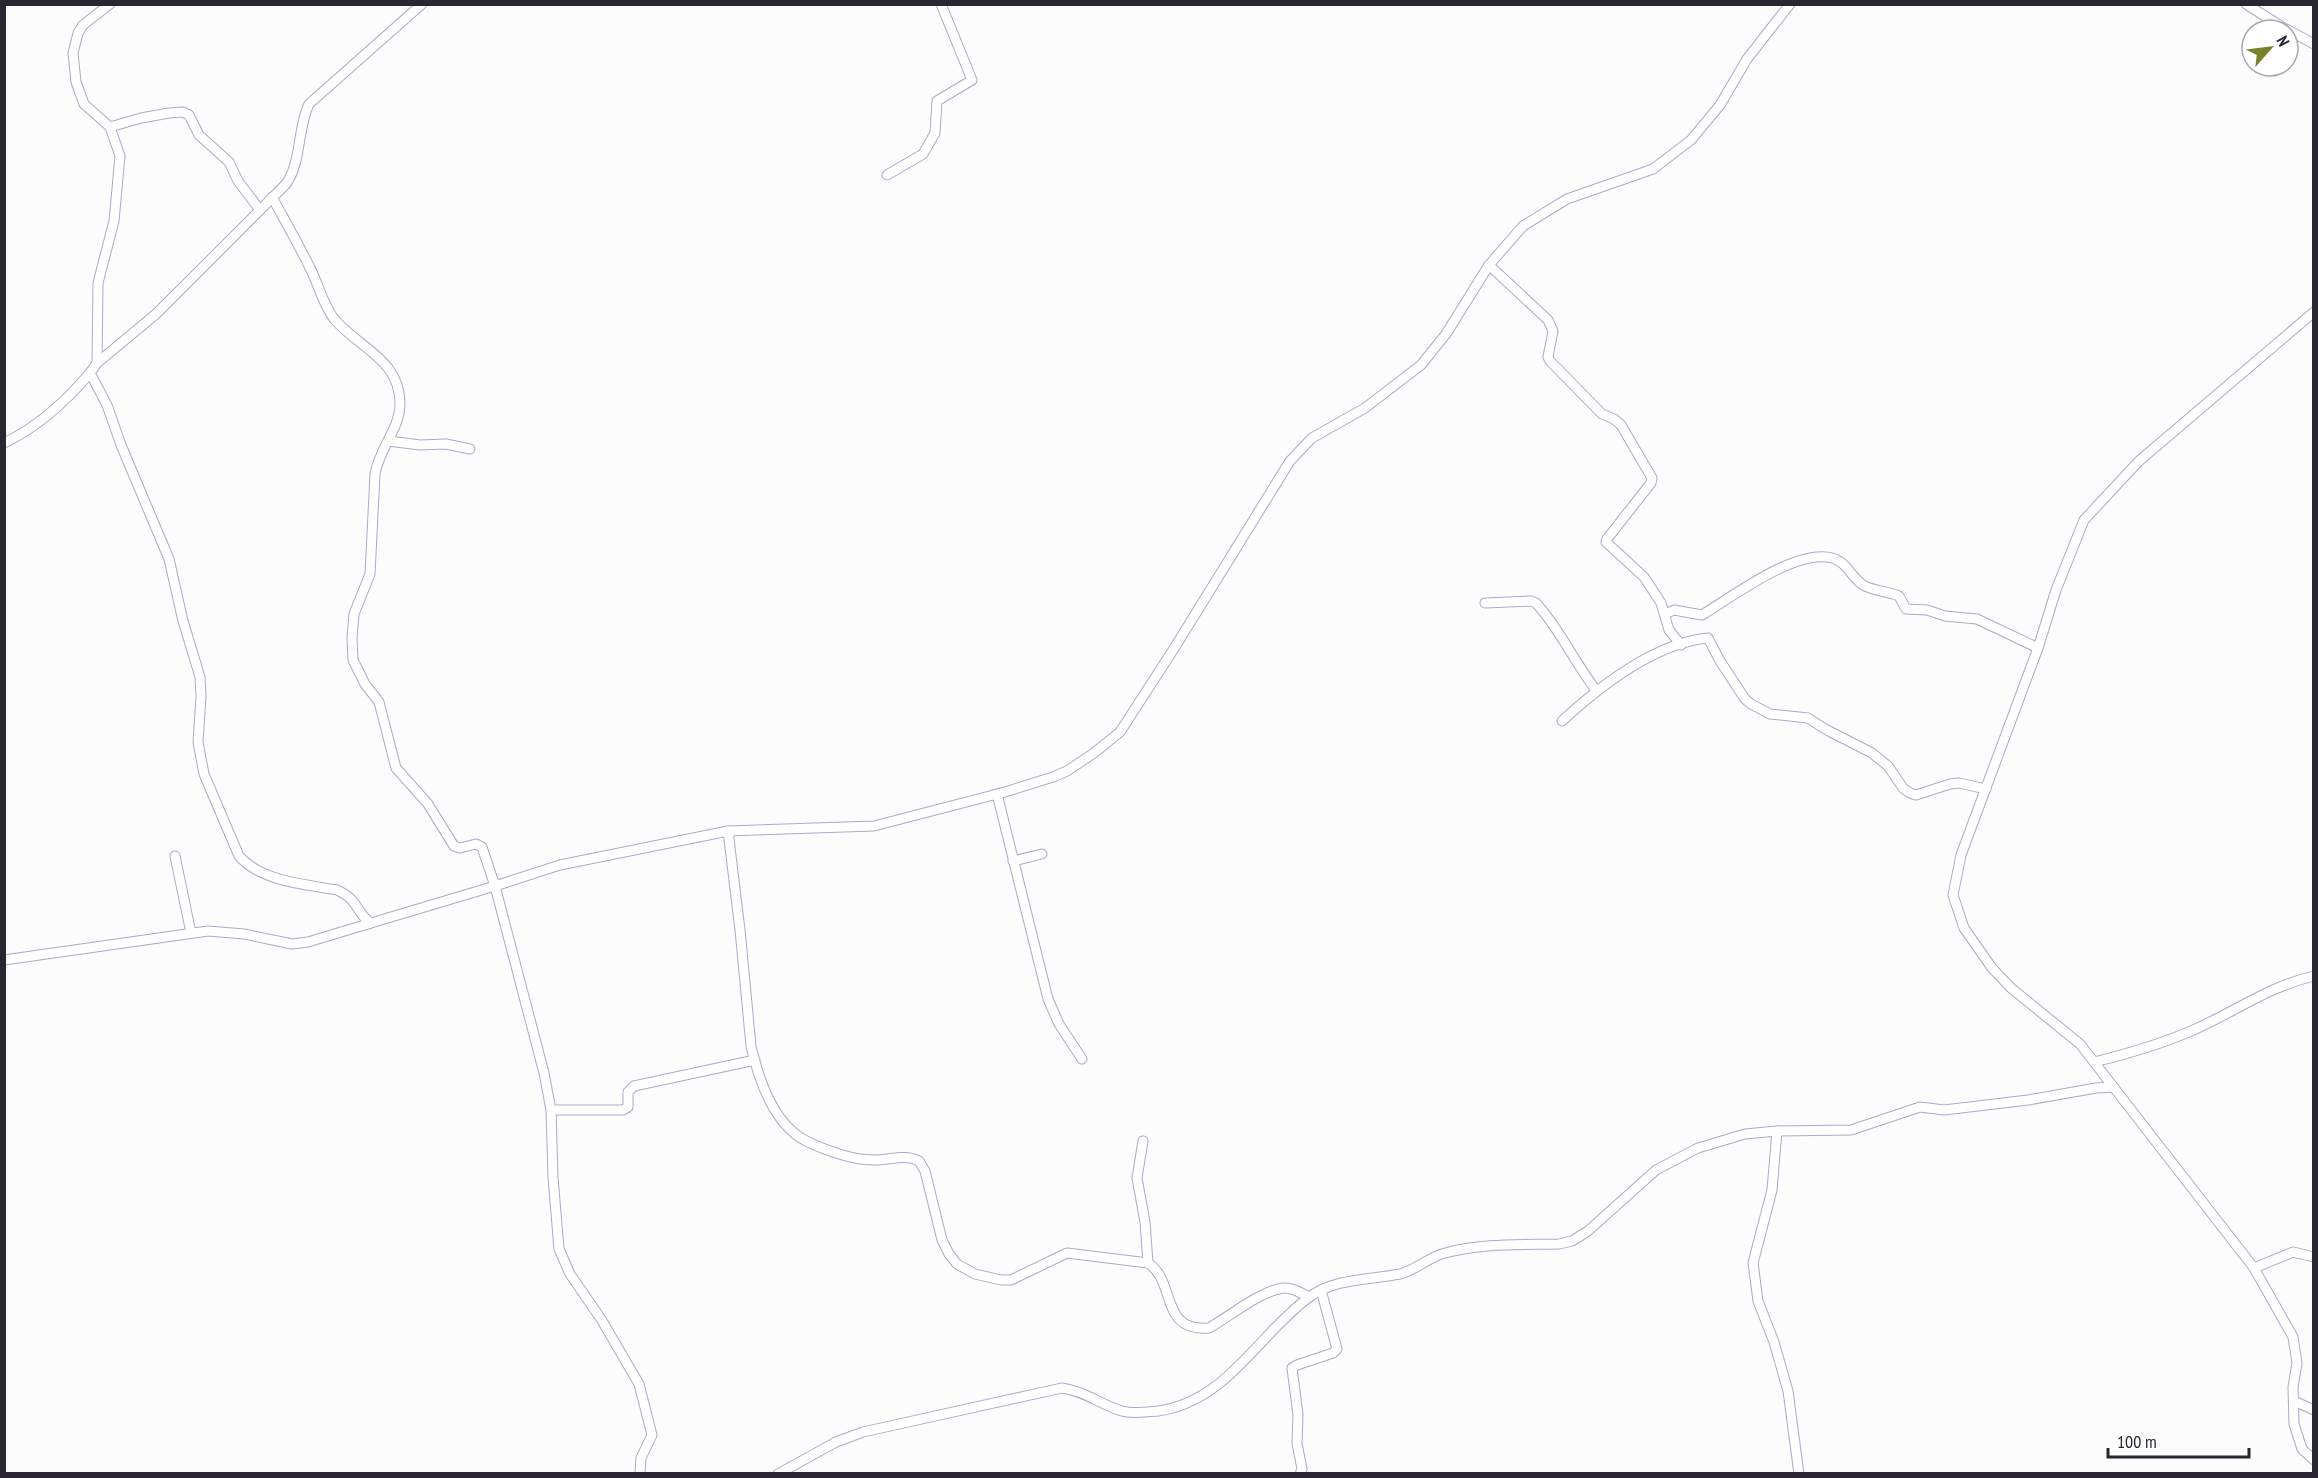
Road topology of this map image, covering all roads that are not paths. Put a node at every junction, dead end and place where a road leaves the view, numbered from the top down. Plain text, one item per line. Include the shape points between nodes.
1 (110, 4) edge
2 (422, 4) edge
3 (941, 4) edge
4 (1790, 4) edge
5 (2246, 4) edge
6 (2269, 18) edge
7 (2300, 37) edge
8 (2313, 45) edge
9 (110, 127) junction
10 (887, 176) dead end
11 (272, 196) junction
12 (260, 210) junction
13 (1489, 265) junction
14 (2313, 312) edge
15 (97, 363) junction
16 (90, 373) junction
17 (388, 441) junction
18 (4, 444) edge
19 (470, 449) dead end
20 (1485, 603) dead end
21 (1665, 614) junction
22 (1681, 645) junction
23 (2038, 648) junction
24 (1596, 690) junction
25 (1562, 721) dead end
26 (1986, 789) junction
27 (997, 794) junction
28 (728, 831) junction
29 (1042, 854) dead end
30 (175, 856) dead end
31 (1013, 861) junction
32 (495, 886) junction
33 (371, 923) junction
34 (191, 933) junction
35 (4, 960) edge
36 (2313, 976) edge
37 (1082, 1059) dead end
38 (755, 1060) junction
39 (2094, 1062) junction
40 (2114, 1088) junction
41 (551, 1110) junction
42 (1777, 1131) junction
43 (1143, 1141) dead end
44 (2313, 1257) edge
45 (1148, 1263) junction
46 (2254, 1268) junction
47 (1321, 1290) junction
48 (1309, 1298) junction
49 (2294, 1401) junction
50 (2313, 1410) edge
51 (2313, 1460) edge
52 (640, 1473) edge
53 (778, 1473) edge
54 (1300, 1473) edge
55 (1799, 1473) edge

1 - 9 street via 83,25 73,53 76,82 84,104
2 - 11 street via 309,104 301,120 291,176
3 - 10 street via 972,80 937,101 935,133 923,154
4 - 13 street via 1747,59 1720,105 1681,149 1653,169 1574,196 1546,211 1523,226
5 - 6 street
7 - 8 street
9 - 12 street via 169,113 189,115 199,135 229,162
9 - 15 street via 119,149 120,166 114,222 98,283
11 - 12 street
11 - 17 street via 328,310 372,349 393,375 400,405
12 - 15 street via 156,314
13 - 21 street via 1548,320 1553,331 1550,361 1602,414 1621,425 1652,478 1606,542 1644,577
13 - 27 street via 1446,334 1421,365 1365,408 1312,438 1290,461 1120,732 1067,771
14 - 23 street via 2139,461 2090,511 2056,590
15 - 16 street
16 - 18 street via 68,396
16 - 33 street via 107,405 169,559 200,677 198,742 204,774 236,849 247,865 263,873 348,895
17 - 19 street
17 - 32 street via 375,474 370,574 354,614 353,660 379,702 396,768 428,804 454,846 482,847
20 - 24 street via 1536,603
21 - 22 street via 1669,630
21 - 23 street via 1674,610 1702,615 1779,570 1822,557 1840,562 1863,585 1899,596 1906,609 1977,619
22 - 24 street via 1627,669
22 - 26 street via 1708,638 1751,704 1770,714 1808,718 1872,753 1910,793 1916,795 1959,783
23 - 26 street
24 - 25 street
26 - 39 street via 1961,855 1954,884 1956,908 1964,928 1992,968 2080,1044
27 - 28 street via 874,826
27 - 31 street
28 - 32 street via 560,865
28 - 38 street
29 - 31 street
30 - 34 street
31 - 37 street via 1050,1005
32 - 33 street
32 - 41 street
33 - 34 street via 292,944 223,931
34 - 35 street
36 - 39 street via 2291,981 2191,1031
38 - 41 street via 634,1086 628,1092 628,1107 623,1110
38 - 45 street via 770,1100 798,1136 854,1159 904,1157 919,1161 942,1240 949,1254 965,1269 1007,1281 1067,1253
39 - 40 street
40 - 42 street via 1944,1110 1920,1107 1851,1130
40 - 46 street
41 - 52 street via 559,1249 570,1274 639,1384 652,1435 641,1458
42 - 47 street via 1744,1134 1682,1156 1656,1170 1572,1241 1473,1247 1443,1254 1410,1271
42 - 55 street via 1772,1190 1753,1263 1758,1301 1788,1391
43 - 45 street via 1137,1178
44 - 46 street via 2292,1252
45 - 48 street via 1161,1276 1173,1313 1181,1322 1200,1329 1209,1328 1266,1293 1283,1288
46 - 49 street via 2293,1337 2297,1363
47 - 48 street
47 - 54 street via 1337,1349 1292,1368
48 - 53 street via 1218,1385 1177,1406 1159,1411 1121,1411 1074,1390 1062,1389 862,1432
49 - 50 street
49 - 51 street via 2296,1434 2302,1449

